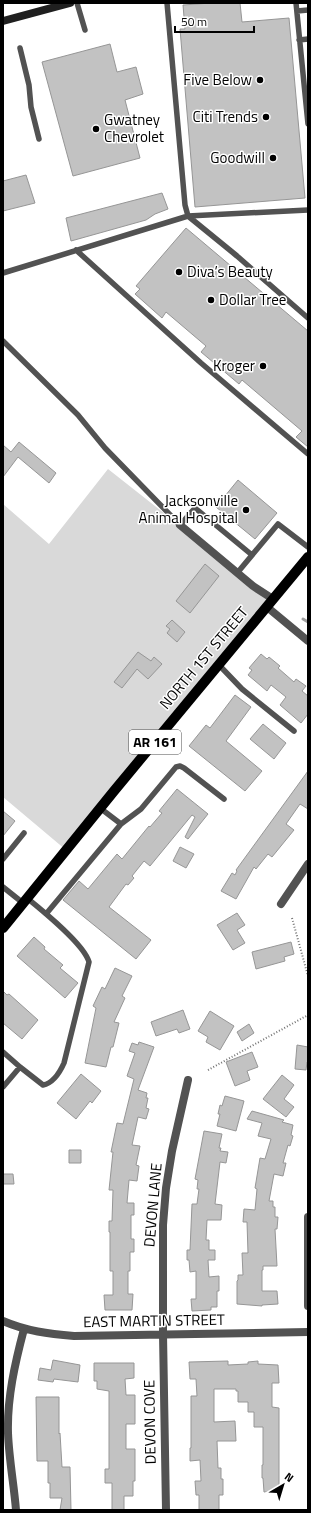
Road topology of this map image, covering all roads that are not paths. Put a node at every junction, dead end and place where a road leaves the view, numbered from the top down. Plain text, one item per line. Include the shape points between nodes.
1 (70, 3) edge
2 (77, 3) edge
3 (167, 3) edge
4 (296, 3) edge
5 (308, 10) edge
6 (297, 12) junction
7 (3, 21) edge
8 (85, 30) dead end
9 (308, 39) edge
10 (299, 40) junction
11 (20, 48) dead end
12 (305, 69) edge
13 (306, 95) edge
14 (308, 124) edge
15 (308, 129) edge
16 (39, 139) dead end
17 (308, 210) edge
18 (188, 216) junction
19 (76, 250) junction
20 (3, 273) edge
21 (308, 318) edge
22 (3, 341) edge
23 (308, 454) edge
24 (180, 525) junction
25 (308, 547) edge
26 (252, 555) junction
27 (308, 557) edge
28 (238, 572) junction
29 (270, 603) junction
30 (308, 642) edge
31 (219, 665) junction
32 (294, 731) dead end
33 (224, 799) dead end
34 (100, 808) junction
35 (121, 824) junction
36 (24, 833) dead end
37 (3, 858) edge
38 (308, 864) edge
39 (3, 887) edge
40 (25, 900) junction
41 (281, 904) dead end
42 (46, 914) junction
43 (3, 928) edge
44 (3, 1052) edge
45 (20, 1066) junction
46 (188, 1080) dead end
47 (3, 1087) edge
48 (308, 1217) edge
49 (308, 1306) edge
50 (3, 1321) edge
51 (24, 1329) junction
52 (308, 1332) edge
53 (163, 1334) junction
54 (16, 1510) edge
55 (166, 1510) edge

1 - 7 main road
2 - 8 lane
3 - 18 lane
4 - 6 lane
5 - 6 lane
6 - 10 lane
9 - 10 lane
10 - 12 lane
11 - 16 lane
12 - 13 lane
13 - 14 lane
14 - 15 lane
17 - 18 lane
18 - 19 lane
18 - 21 lane
19 - 20 lane
19 - 23 lane via 201,363
22 - 24 lane via 78,415
24 - 26 lane via 195,508
24 - 28 street
25 - 26 lane via 278,524
26 - 28 lane
27 - 29 main road, NORTH 1ST STREET / AR 161
28 - 29 street
29 - 30 street
29 - 31 main road, NORTH 1ST STREET / AR 161
31 - 32 lane via 242,689
31 - 34 main road, NORTH 1ST STREET / AR 161
33 - 35 lane via 180,766 176,767 141,809
34 - 35 lane
34 - 40 main road, NORTH 1ST STREET / AR 161
35 - 42 lane
36 - 37 lane
38 - 41 street
39 - 40 lane
40 - 42 lane
40 - 43 main road, NORTH 1ST STREET / AR 161
42 - 45 lane via 79,945 90,962 60,1071 48,1084 43,1085
44 - 45 lane
45 - 47 lane
46 - 53 street, DEVON LANE via 166,1188 163,1225
48 - 49 street
50 - 51 street, EAST MARTIN STREET
51 - 53 street, EAST MARTIN STREET via 74,1336
51 - 54 street via 10,1391 8,1423
52 - 53 street, EAST MARTIN STREET
53 - 55 street, DEVON COVE

